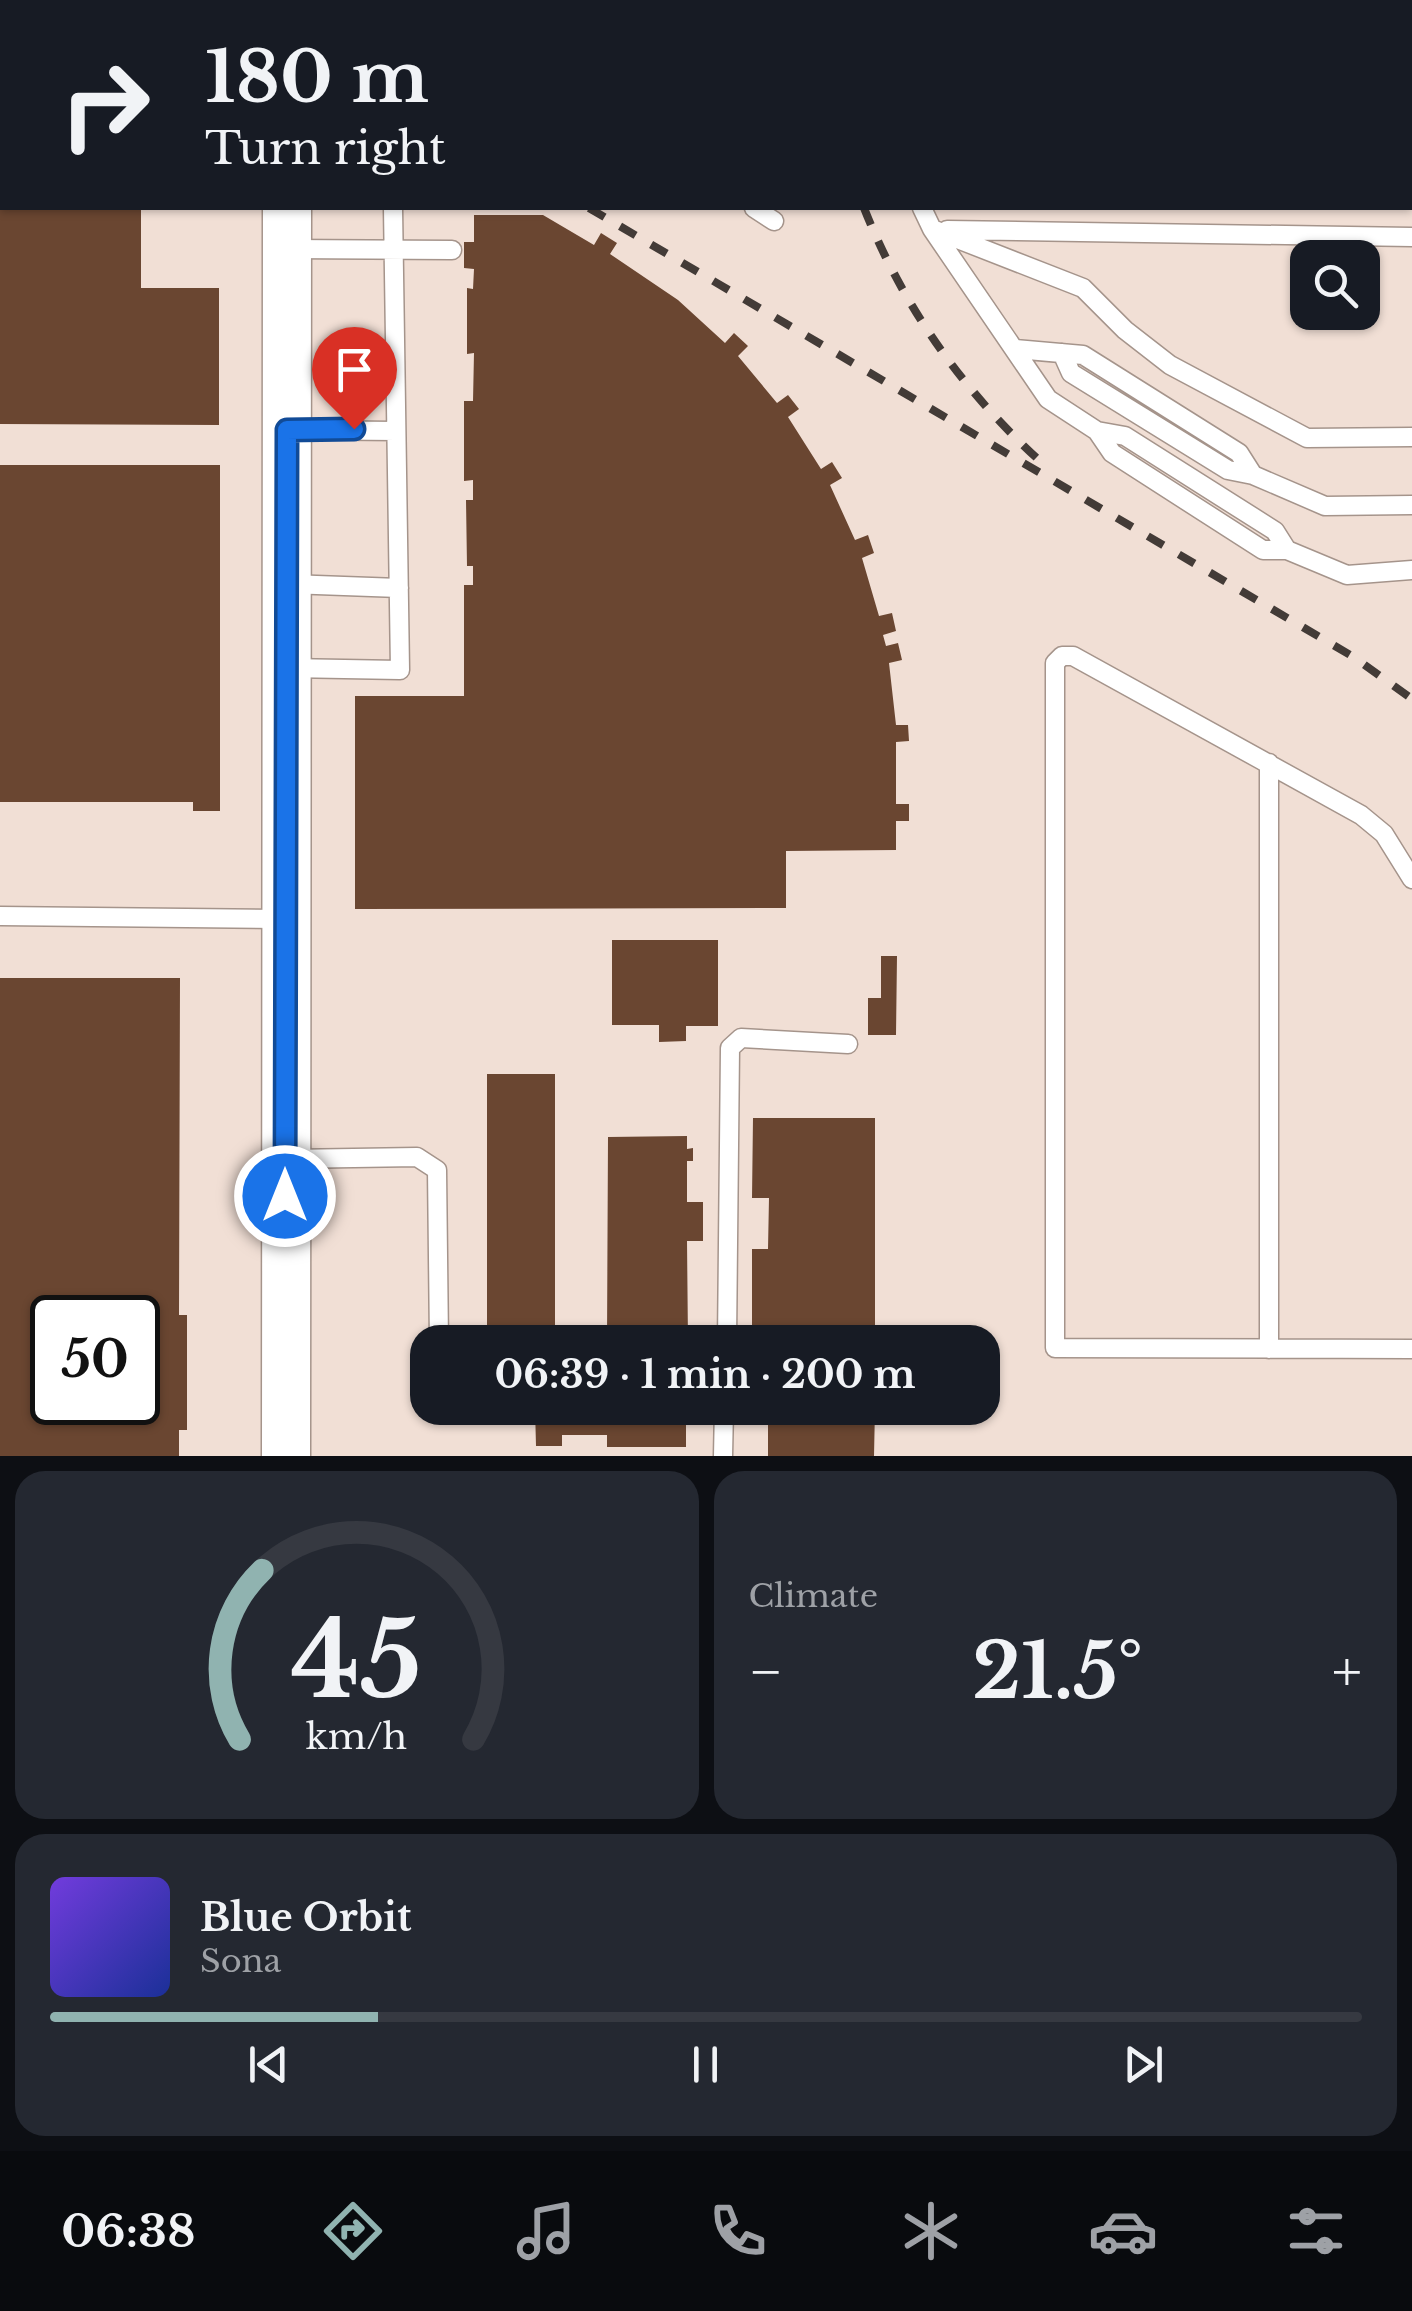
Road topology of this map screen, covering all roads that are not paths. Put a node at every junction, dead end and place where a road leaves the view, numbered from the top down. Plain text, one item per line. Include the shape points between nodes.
1 (392, 210) edge
2 (757, 210) edge
3 (923, 210) edge
4 (774, 221) dead end
5 (287, 228) edge
6 (932, 229) junction
7 (1412, 237) edge
8 (393, 249) junction
9 (452, 250) dead end
10 (1015, 349) junction
11 (287, 430) junction
12 (396, 431) junction
13 (1412, 436) edge
14 (1412, 505) edge
15 (1412, 570) edge
16 (286, 584) junction
17 (399, 588) junction
18 (285, 668) junction
19 (1268, 763) junction
20 (1412, 880) edge
21 (0, 916) edge
22 (284, 919) junction
23 (848, 1044) dead end
24 (284, 1159) junction
25 (438, 1325) edge
26 (728, 1325) edge
27 (1268, 1348) junction
28 (1412, 1349) edge
29 (724, 1425) edge
30 (286, 1456) edge
31 (723, 1456) edge

1 - 8 lane
2 - 4 lane
3 - 6 lane
5 - 8 lane
5 - 11 main road
6 - 7 lane
6 - 10 lane
6 - 13 lane via 1084,288 1170,365 1308,438
8 - 9 lane
8 - 12 lane
10 - 14 lane via 1083,355 1239,453 1254,475 1325,506
10 - 15 lane via 1048,399 1097,431 1125,436 1274,531 1287,550 1347,575
11 - 12 lane
11 - 16 main road
12 - 17 lane
16 - 17 lane
16 - 18 main road
17 - 18 lane via 400,670
18 - 22 main road
19 - 20 lane via 1384,834
19 - 27 lane
19 - 27 lane via 1072,656 1055,663 1055,1348
21 - 22 lane
22 - 24 main road
23 - 26 lane via 741,1038 730,1048
24 - 25 lane via 417,1157 437,1170
24 - 30 main road
27 - 28 lane
29 - 31 lane

